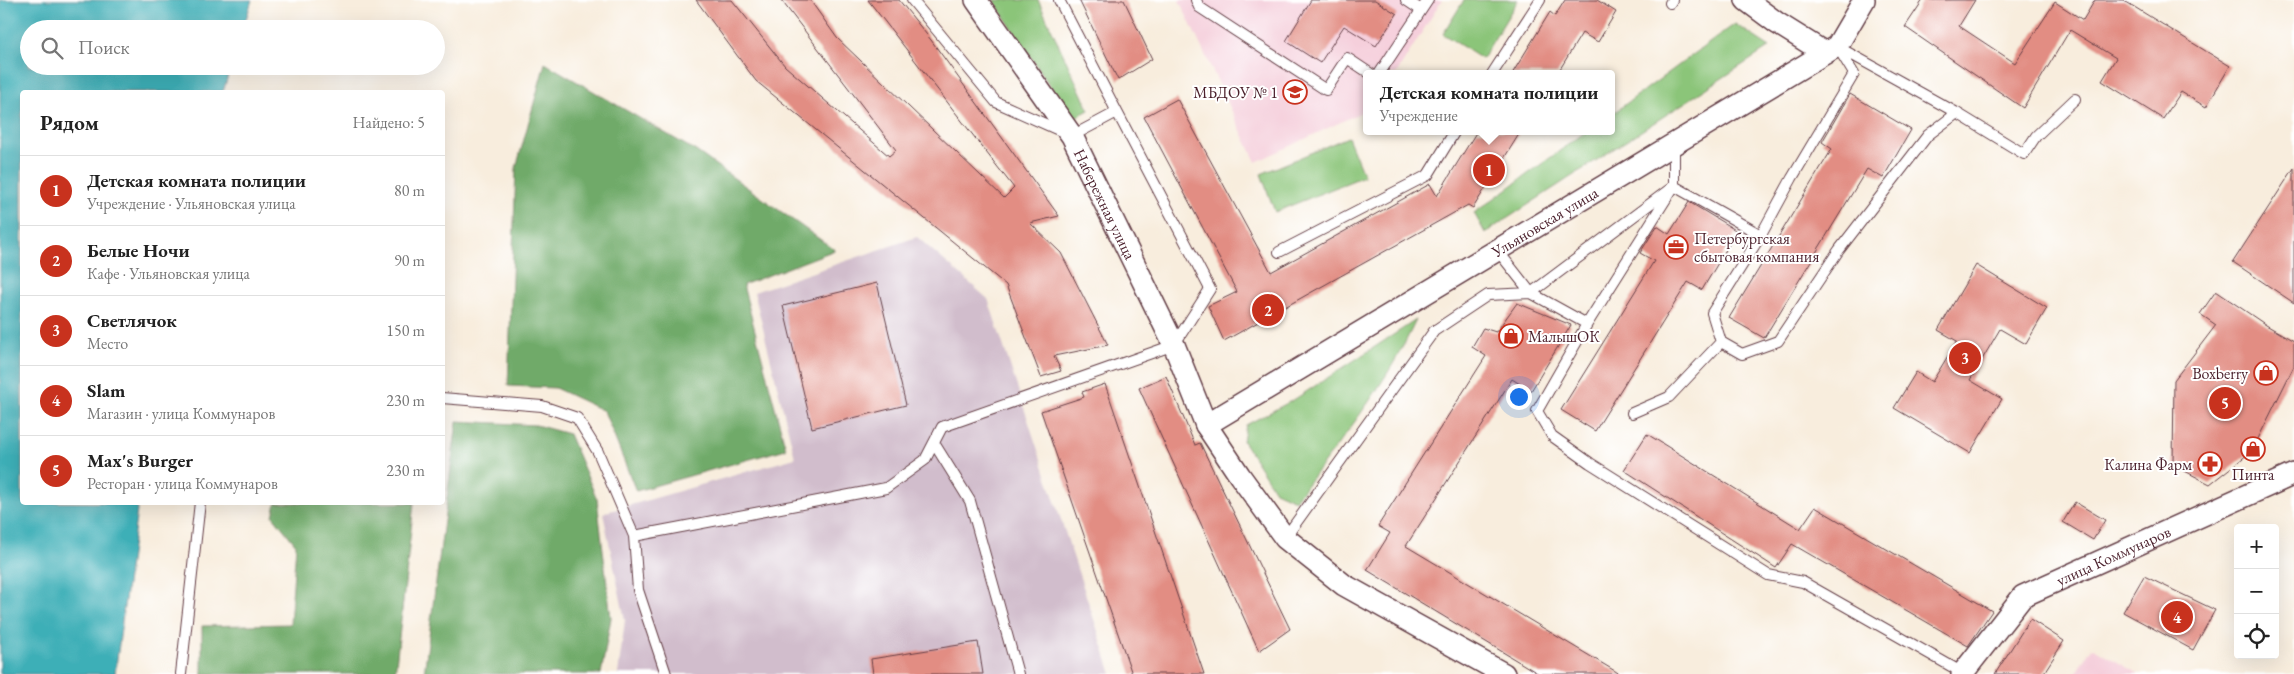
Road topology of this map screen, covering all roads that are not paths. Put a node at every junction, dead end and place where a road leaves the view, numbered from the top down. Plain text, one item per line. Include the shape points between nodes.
1 (912, 0) edge
2 (976, 0) edge
3 (1059, 0) edge
4 (1196, 0) edge
5 (1406, 0) edge
6 (1428, 0) edge
7 (1540, 0) edge
8 (1746, 0) edge
9 (1864, 0) edge
10 (1421, 10) junction
11 (1831, 50) junction
12 (1365, 70) edge
13 (1382, 70) edge
14 (1495, 70) edge
15 (2075, 99) dead end
16 (1117, 112) junction
17 (1956, 112) junction
18 (1453, 135) edge
19 (1072, 136) junction
20 (1674, 145) junction
21 (1674, 186) junction
22 (1761, 235) junction
23 (1498, 251) junction
24 (1279, 252) dead end
25 (1531, 293) junction
26 (1588, 324) junction
27 (1721, 342) junction
28 (1174, 345) junction
29 (445, 398) edge
30 (1632, 413) dead end
31 (1206, 425) junction
32 (934, 443) junction
33 (2294, 474) edge
34 (200, 505) edge
35 (634, 536) junction
36 (1285, 538) junction
37 (1496, 672) edge
38 (1963, 673) edge
39 (181, 674) edge
40 (666, 674) edge
41 (1018, 674) edge

1 - 19 lane via 996,102
2 - 19 street, Набережная улица
3 - 16 lane
4 - 12 lane via 1199,7 1326,90 1347,58
5 - 10 lane
6 - 10 lane
7 - 14 lane
8 - 11 street via 1777,23
9 - 11 street, Ульяновская улица
10 - 13 lane
11 - 17 lane
11 - 20 street, Ульяновская улица
11 - 22 lane via 1854,74
15 - 17 lane via 2036,136 2024,154
16 - 19 lane
16 - 28 lane via 1210,290
17 - 27 lane via 1928,134 1839,250 1778,341 1742,354
18 - 24 lane via 1428,175
19 - 28 street, Набережная улица
20 - 21 lane
20 - 23 street, Ульяновская улица
21 - 22 lane
21 - 25 lane
21 - 26 lane
22 - 27 lane via 1712,312
23 - 25 lane
23 - 31 street, Ульяновская улица
25 - 26 lane
25 - 36 lane via 1488,295 1434,331
26 - 38 lane via 1537,411 1552,436 1768,575 1803,582
27 - 30 lane via 1669,397
28 - 31 street, Набережная улица
28 - 32 lane via 942,427
29 - 35 lane via 542,406 577,418 598,452
31 - 36 street, Набережная улица
32 - 35 lane via 925,460 886,488
32 - 41 lane via 970,502
33 - 38 street, улица Коммунаров via 2023,596
34 - 39 lane
35 - 40 lane via 638,590
36 - 37 street, Набережная улица via 1344,586

